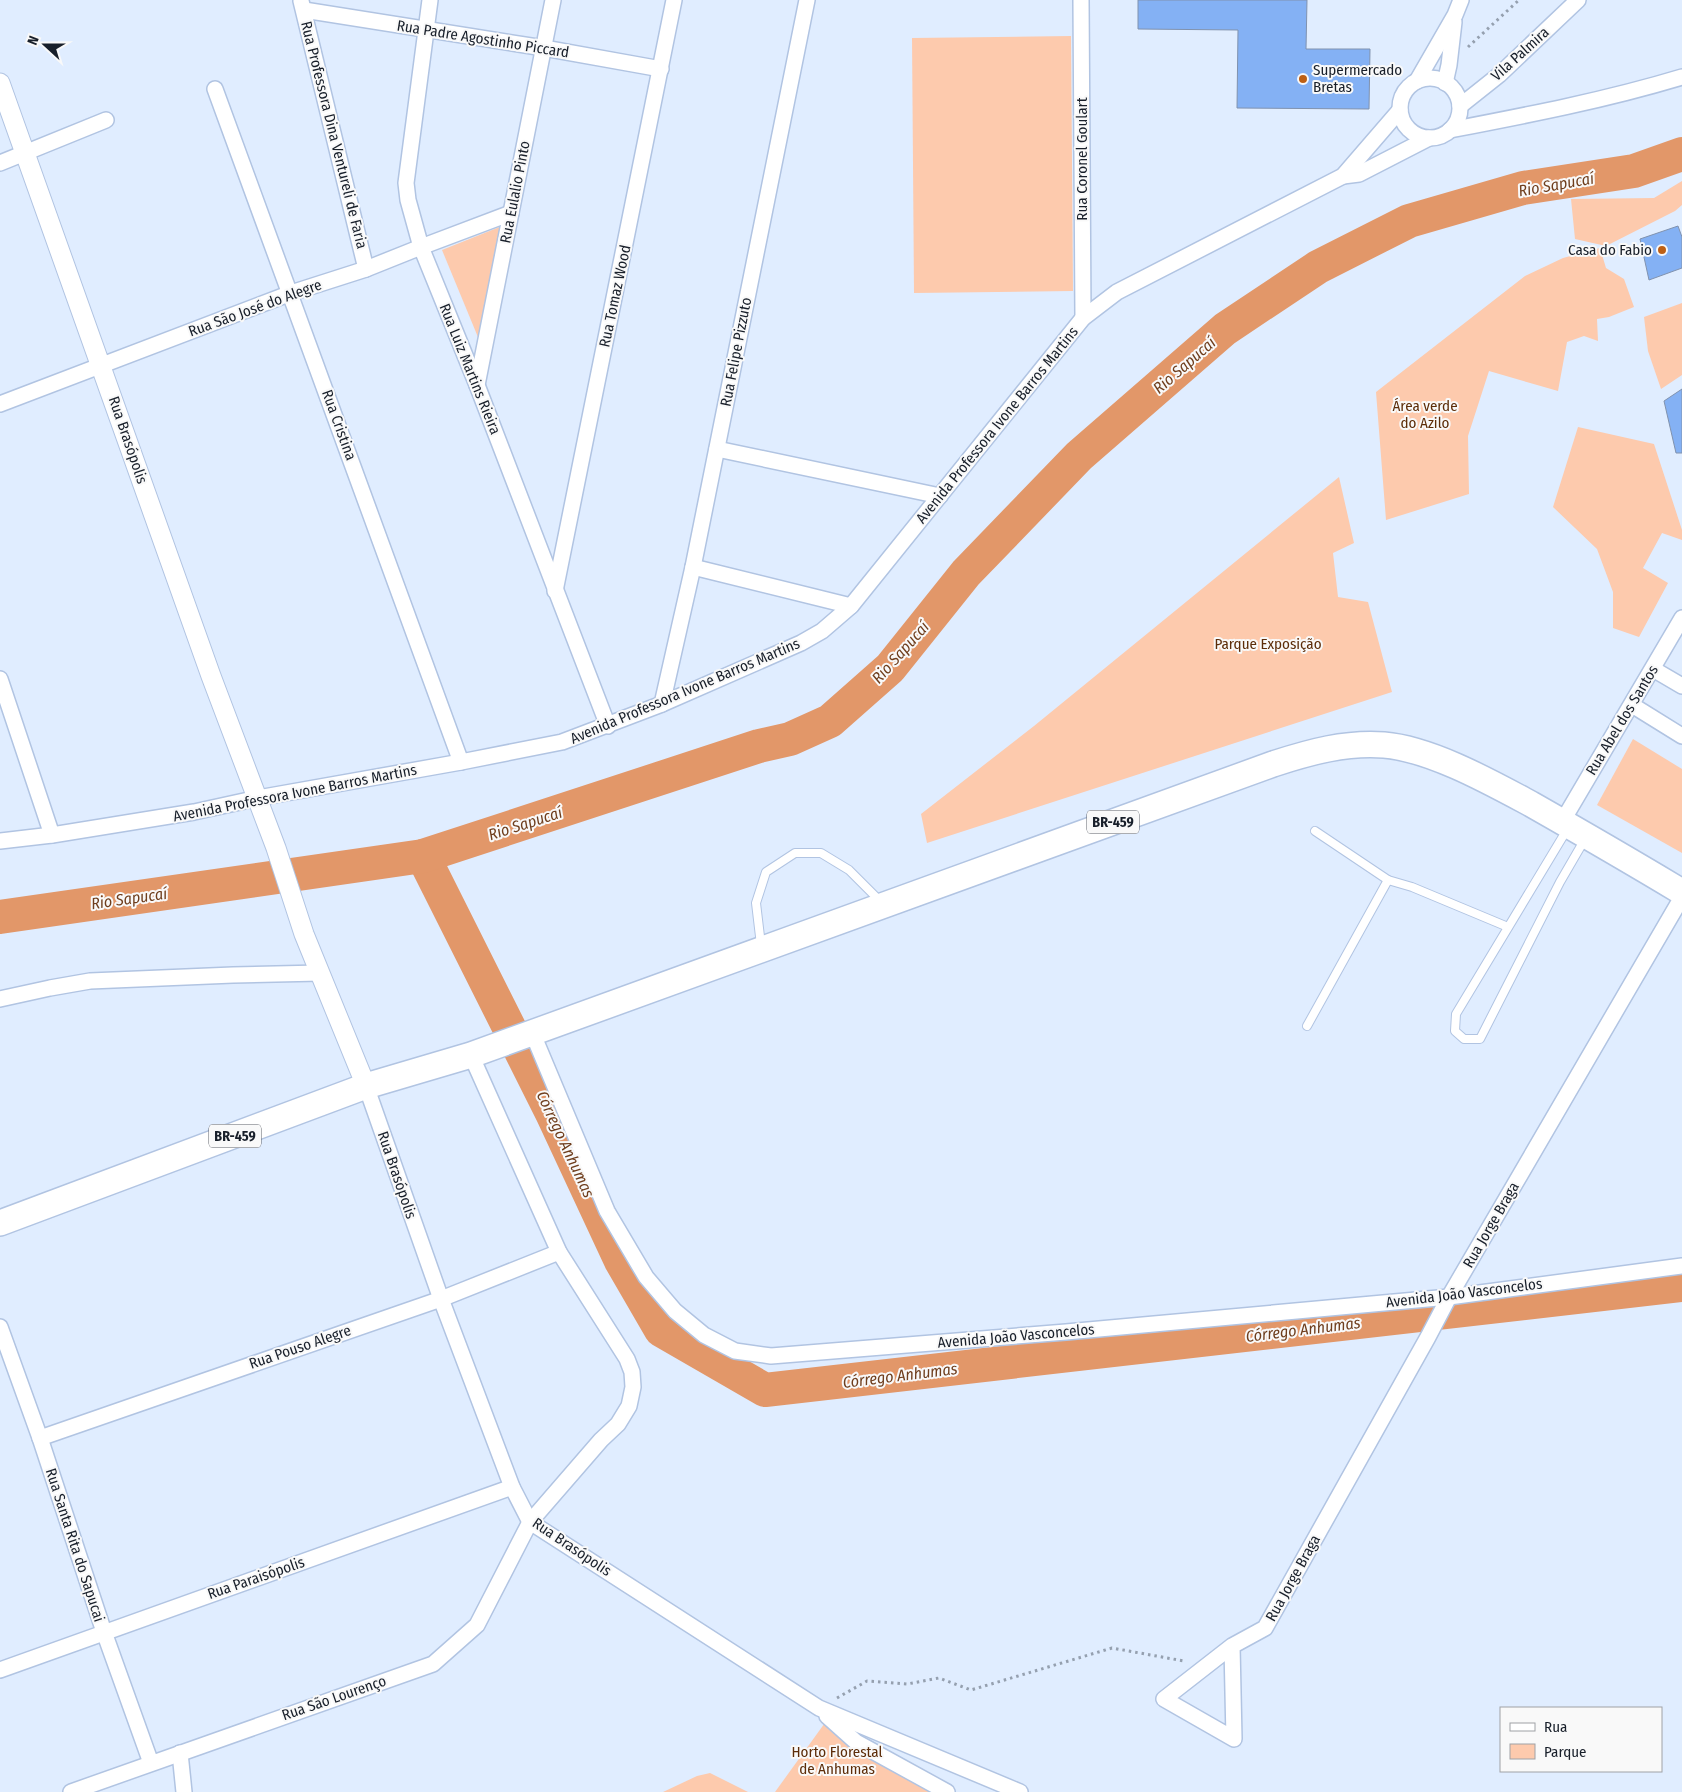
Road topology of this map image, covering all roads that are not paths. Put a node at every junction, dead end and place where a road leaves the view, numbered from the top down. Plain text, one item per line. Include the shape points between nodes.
1 (430, 0) edge
2 (553, 0) edge
3 (674, 0) edge
4 (808, 0) edge
5 (1081, 0) edge
6 (1461, 0) edge
7 (1578, 0) edge
8 (302, 5) edge
9 (1455, 15) junction
10 (426, 30) junction
11 (544, 48) junction
12 (661, 68) junction
13 (1682, 77) edge
14 (1417, 82) junction
15 (0, 83) edge
16 (1445, 83) junction
17 (215, 88) dead end
18 (1460, 106) junction
19 (1400, 110) junction
20 (106, 120) dead end
21 (1450, 130) junction
22 (1429, 138) junction
23 (26, 152) junction
24 (0, 163) edge
25 (1343, 176) junction
26 (511, 213) junction
27 (421, 247) junction
28 (366, 269) junction
29 (290, 293) junction
30 (1083, 318) junction
31 (101, 365) junction
32 (477, 385) junction
33 (0, 404) edge
34 (717, 449) junction
35 (940, 496) junction
36 (693, 567) junction
37 (555, 591) junction
38 (851, 606) junction
39 (1682, 618) edge
40 (1653, 669) junction
41 (0, 681) edge
42 (1682, 686) edge
43 (662, 704) junction
44 (1632, 705) junction
45 (608, 726) junction
46 (1682, 736) edge
47 (462, 762) junction
48 (258, 798) junction
49 (1573, 828) junction
50 (1314, 831) dead end
51 (52, 835) junction
52 (0, 841) edge
53 (1388, 880) junction
54 (1682, 892) edge
55 (1682, 897) edge
56 (884, 905) junction
57 (1508, 927) junction
58 (762, 949) junction
59 (320, 973) junction
60 (0, 999) edge
61 (1307, 1026) dead end
62 (526, 1034) junction
63 (478, 1052) junction
64 (366, 1086) junction
65 (0, 1223) edge
66 (558, 1252) junction
67 (1682, 1266) edge
68 (440, 1299) junction
69 (1448, 1299) junction
70 (0, 1327) edge
71 (40, 1438) junction
72 (512, 1487) junction
73 (530, 1522) junction
74 (104, 1632) junction
75 (1232, 1646) junction
76 (0, 1670) edge
77 (819, 1708) junction
78 (180, 1753) junction
79 (151, 1763) junction
80 (71, 1792) edge
81 (184, 1792) edge
82 (947, 1792) edge
83 (1020, 1792) edge

1 - 10 street, Rua Luiz Martins Rieira
2 - 11 street, Rua Eulalio Pinto
3 - 12 street, Rua Tomaz Wood
4 - 34 street, Rua Felipe Pizzuto
5 - 30 street, Rua Coronel Goulart
6 - 9 street
7 - 18 street, Vila Palmira via 1499,75
8 - 10 street, Rua Padre Agostinho Piccard
8 - 28 street, Rua Professora Dina Ventureli de Faria
9 - 14 street
9 - 16 street
10 - 11 street, Rua Padre Agostinho Piccard
10 - 27 street, Rua Luiz Martins Rieira via 406,183
11 - 12 street, Rua Padre Agostinho Piccard
11 - 26 street, Rua Eulalio Pinto
12 - 37 street, Rua Tomaz Wood
13 - 21 street via 1559,110
14 - 16 street via 1436,79
14 - 19 street via 1402,98
15 - 23 street, Rua Brasópolis
16 - 18 street via 1453,89
17 - 29 street, Rua Cristina
18 - 21 street via 1456,123
19 - 22 street via 1413,132
19 - 25 street, Avenida Professora Ivone Barros Martins
20 - 23 street
21 - 22 street
22 - 25 street, Avenida Professora Ivone Barros Martins via 1359,174
23 - 24 street
23 - 31 street, Rua Brasópolis
25 - 30 street, Avenida Professora Ivone Barros Martins via 1117,292
26 - 27 street, Rua São José do Alegre
26 - 32 street, Rua Eulalio Pinto
27 - 28 street, Rua São José do Alegre
27 - 32 street, Rua Luiz Martins Rieira
28 - 29 street, Rua São José do Alegre
29 - 31 street, Rua São José do Alegre
29 - 47 street, Rua Cristina
30 - 35 street, Avenida Professora Ivone Barros Martins
31 - 33 street, Rua São José do Alegre
31 - 48 street, Rua Brasópolis via 211,676
32 - 37 street, Rua Luiz Martins Rieira
34 - 35 street
34 - 36 street, Rua Felipe Pizzuto
35 - 38 street, Avenida Professora Ivone Barros Martins
36 - 38 street
36 - 43 street, Rua Felipe Pizzuto
37 - 45 street, Rua Luiz Martins Rieira
38 - 43 street, Avenida Professora Ivone Barros Martins via 822,631 801,643
39 - 40 street, Rua Abel dos Santos
40 - 42 street
40 - 44 street, Rua Abel dos Santos
41 - 51 street
43 - 45 street, Avenida Professora Ivone Barros Martins
44 - 46 street
44 - 49 street, Rua Abel dos Santos via 1590,773
45 - 47 street, Avenida Professora Ivone Barros Martins via 562,742
47 - 48 street, Avenida Professora Ivone Barros Martins
48 - 51 street, Avenida Professora Ivone Barros Martins
48 - 59 street, Rua Brasópolis
49 - 54 highway, BR-459
49 - 56 highway, BR-459 via 1481,777 1420,753 1386,745 1352,744 1309,752 1274,764
49 - 57 lane
49 - 57 lane via 1560,882 1480,1039 1464,1039 1455,1031 1456,1014
50 - 53 lane
51 - 52 street, Avenida Professora Ivone Barros Martins
53 - 57 lane
53 - 61 lane
55 - 69 street, Rua Jorge Braga
56 - 58 highway, BR-459
56 - 58 lane via 849,870 821,853 795,853 766,872 756,904
58 - 62 highway, BR-459
59 - 60 street via 90,981
59 - 64 street, Rua Brasópolis
62 - 63 highway, BR-459
62 - 69 street, Avenida João Vasconcelos via 607,1211 646,1276 675,1311 704,1335 735,1350 771,1356
63 - 64 highway, BR-459
63 - 66 street, Rua São Lourenço
64 - 65 highway, BR-459
64 - 68 street, Rua Brasópolis
66 - 68 street, Rua Pouso Alegre
66 - 73 street, Rua São Lourenço via 627,1359 633,1386 629,1406 618,1424
67 - 69 street, Avenida João Vasconcelos
68 - 71 street, Rua Pouso Alegre
68 - 72 street, Rua Brasópolis
69 - 75 street, Rua Jorge Braga via 1264,1628
70 - 71 street, Rua Santa Rita do Sapucai
71 - 74 street, Rua Santa Rita do Sapucai
72 - 73 street, Rua Brasópolis
72 - 74 street, Rua Paraisópolis
73 - 77 street, Rua Brasópolis
73 - 78 street, Rua São Lourenço via 476,1625 433,1664
74 - 76 street, Rua Paraisópolis
74 - 79 street, Rua Santa Rita do Sapucai
75 - 75 street, Rua Jorge Braga via 1234,1739 1164,1699
77 - 82 street via 856,1742
77 - 83 street, Rua Brasópolis
78 - 79 street, Rua São Lourenço
78 - 81 street
79 - 80 street, Rua São Lourenço

